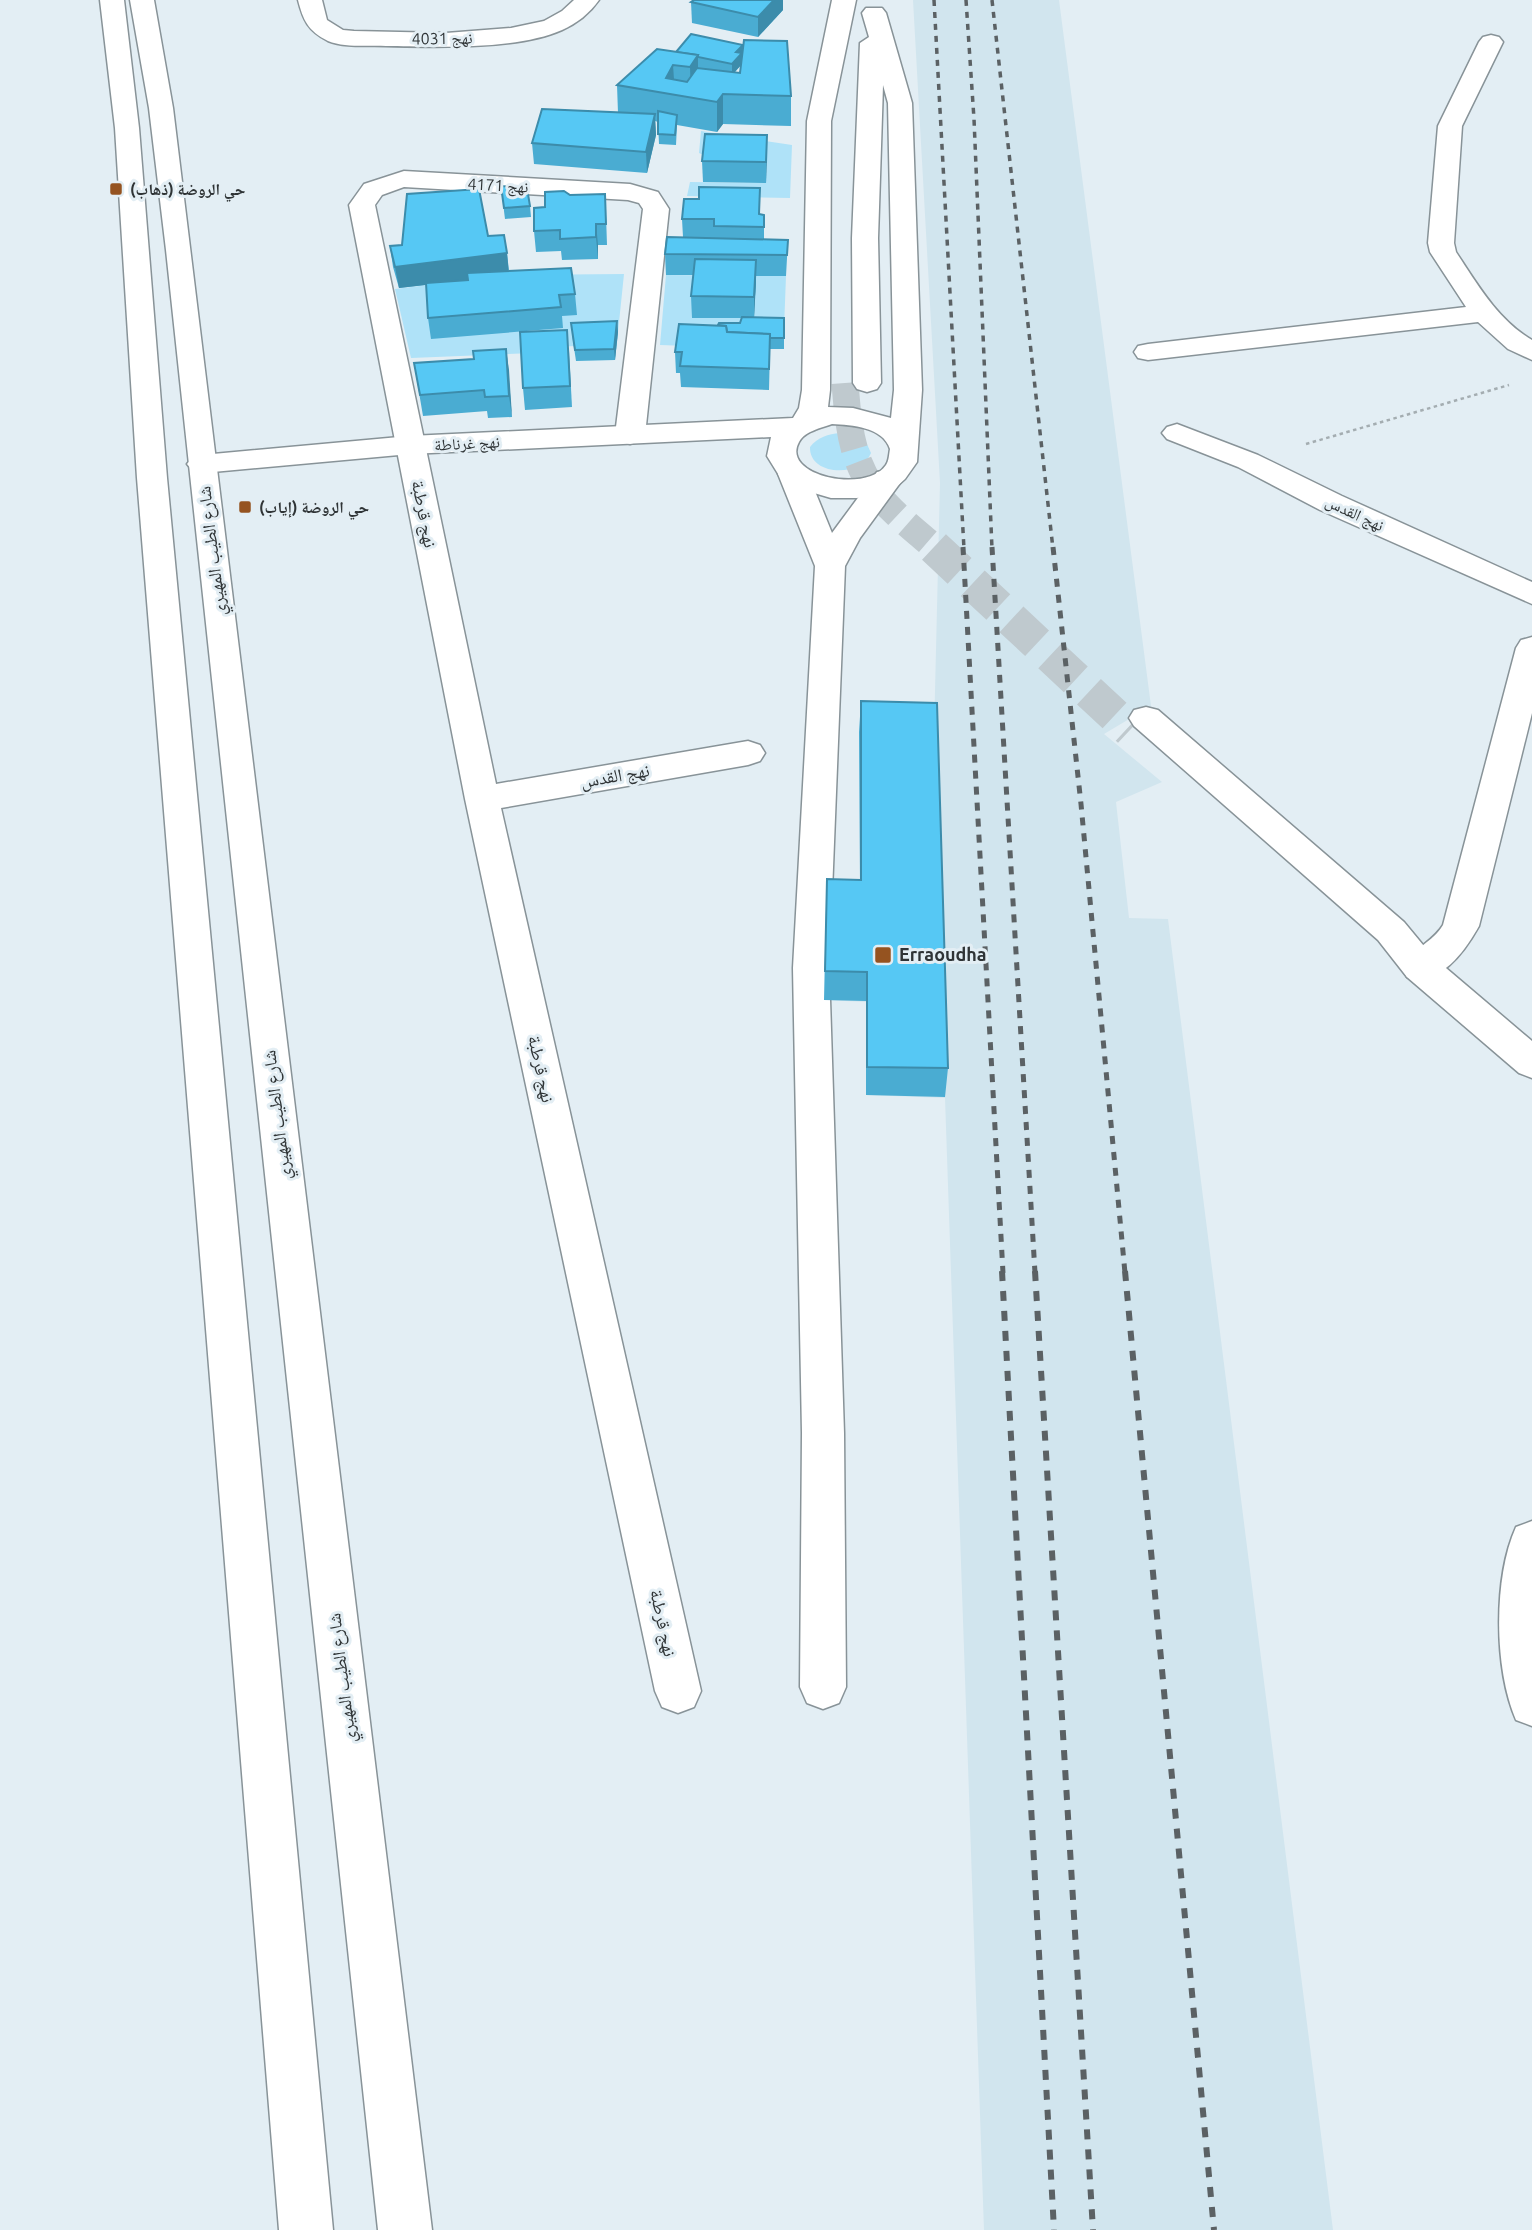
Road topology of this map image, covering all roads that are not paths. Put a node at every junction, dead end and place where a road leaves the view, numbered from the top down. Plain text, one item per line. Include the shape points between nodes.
1 (112, 0) edge
2 (142, 0) edge
3 (310, 0) edge
4 (587, 0) edge
5 (844, 0) edge
6 (875, 7) edge
7 (1491, 42) dead end
8 (1485, 313) junction
9 (1148, 352) dead end
10 (1532, 352) edge
11 (801, 425) junction
12 (733, 430) junction
13 (1177, 433) dead end
14 (630, 435) junction
15 (410, 445) junction
16 (904, 446) junction
17 (202, 464) junction
18 (789, 469) junction
19 (888, 479) junction
20 (830, 566) junction
21 (1532, 594) edge
22 (1532, 648) edge
23 (1138, 724) tunnel mouth
24 (748, 753) dead end
25 (482, 799) junction
26 (1420, 967) junction
27 (1532, 1063) edge
28 (1532, 1541) edge
29 (823, 1688) dead end
30 (678, 1691) dead end
31 (1532, 1704) edge
32 (306, 2230) edge
33 (405, 2230) edge

1 - 32 street via 127,128 152,478
2 - 17 street, شارع الطيب المهيري via 162,108
3 - 4 street, نهج 4031 via 316,23 337,36 446,40 533,32 570,16
5 - 6 street via 856,383
5 - 11 street via 819,121 816,390 813,408
6 - 16 street via 900,103 908,390
7 - 8 street via 1450,125 1440,233 1443,252
8 - 9 street
8 - 10 street
11 - 12 street, نهج غرناطة
11 - 16 street via 830,415 868,418 896,434
11 - 18 street via 785,438 781,450
12 - 14 street, نهج غرناطة
12 - 18 street via 761,445
13 - 21 street, نهج القدس via 1248,461
14 - 15 street, نهج غرناطة
14 - 15 street, نهج 4171 via 654,203 630,192 404,179 379,186 364,197 362,205
15 - 17 street, نهج غرناطة
15 - 25 street, نهج قرطبة
16 - 19 street via 905,458
17 - 33 street, شارع الطيب المهيري
18 - 19 street via 809,484 839,490 871,487
18 - 20 street
19 - 20 street via 846,535
20 - 29 street via 811,968 823,1433
22 - 26 street via 1461,926 1451,943
23 - 26 street via 1351,926 1376,945
24 - 25 street, نهج القدس
25 - 30 street, نهج قرطبة
26 - 27 street
28 - 31 street via 1523,1595 1524,1657

